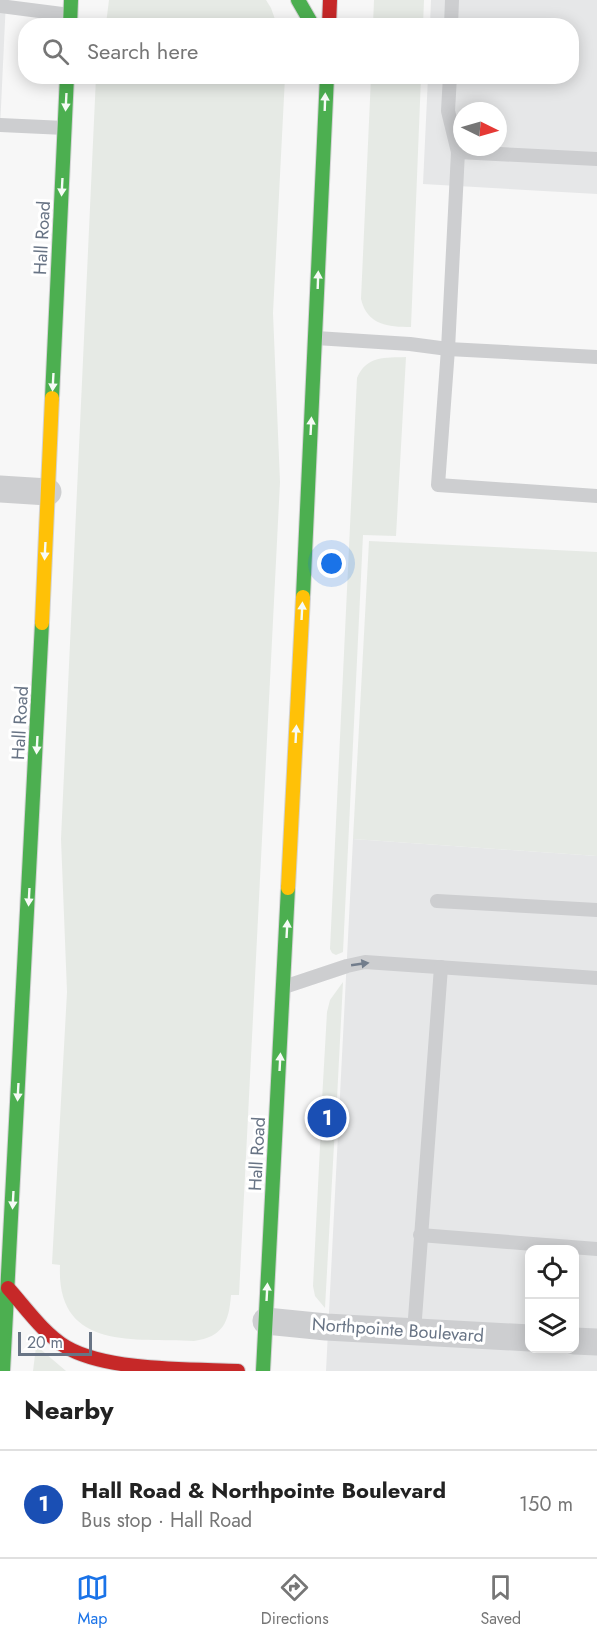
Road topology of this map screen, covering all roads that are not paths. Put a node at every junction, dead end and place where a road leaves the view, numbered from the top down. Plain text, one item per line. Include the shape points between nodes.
1 (71, 0) edge
2 (297, 0) edge
3 (330, 0) edge
4 (452, 0) edge
5 (0, 6) edge
6 (60, 18) edge
7 (70, 18) edge
8 (308, 18) edge
9 (329, 18) edge
10 (451, 18) edge
11 (67, 84) edge
12 (327, 84) edge
13 (450, 84) edge
14 (0, 125) edge
15 (65, 128) junction
16 (453, 132) edge
17 (507, 154) edge
18 (458, 156) edge
19 (597, 159) edge
20 (316, 338) junction
21 (448, 349) junction
22 (597, 357) edge
23 (0, 489) edge
24 (48, 492) junction
25 (597, 496) edge
26 (437, 901) dead end
27 (597, 910) edge
28 (441, 967) junction
29 (597, 978) edge
30 (284, 987) junction
31 (0, 1140) edge
32 (16, 1141) junction
33 (420, 1235) junction
34 (597, 1249) edge
35 (8, 1288) junction
36 (266, 1321) junction
37 (414, 1332) junction
38 (525, 1338) edge
39 (579, 1341) edge
40 (597, 1342) edge
41 (3, 1371) edge
42 (238, 1371) edge
43 (263, 1371) edge

1 - 7 highway
2 - 8 highway
3 - 9 highway
4 - 10 lane
5 - 6 lane
11 -> 15 highway, Hall Road
20 -> 12 highway, Hall Road
13 - 16 lane via 448,111
14 - 15 lane
15 -> 24 highway, Hall Road
17 - 19 lane
18 - 21 lane
20 - 21 lane
30 -> 20 highway, Hall Road
21 - 22 lane
21 - 25 lane via 438,485
23 - 24 street
24 -> 32 highway, Hall Road
26 - 27 lane
28 - 29 lane
30 -> 28 lane via 365,962
28 - 33 lane
36 -> 30 highway, Hall Road
31 - 32 lane
32 -> 35 highway, Hall Road
33 - 34 lane
33 - 37 lane
35 - 41 highway, Hall Road
35 - 42 highway via 40,1323 83,1356 123,1365
36 - 37 street, Northpointe Boulevard
36 - 43 highway, Hall Road
37 - 38 street, Northpointe Boulevard
39 - 40 street

